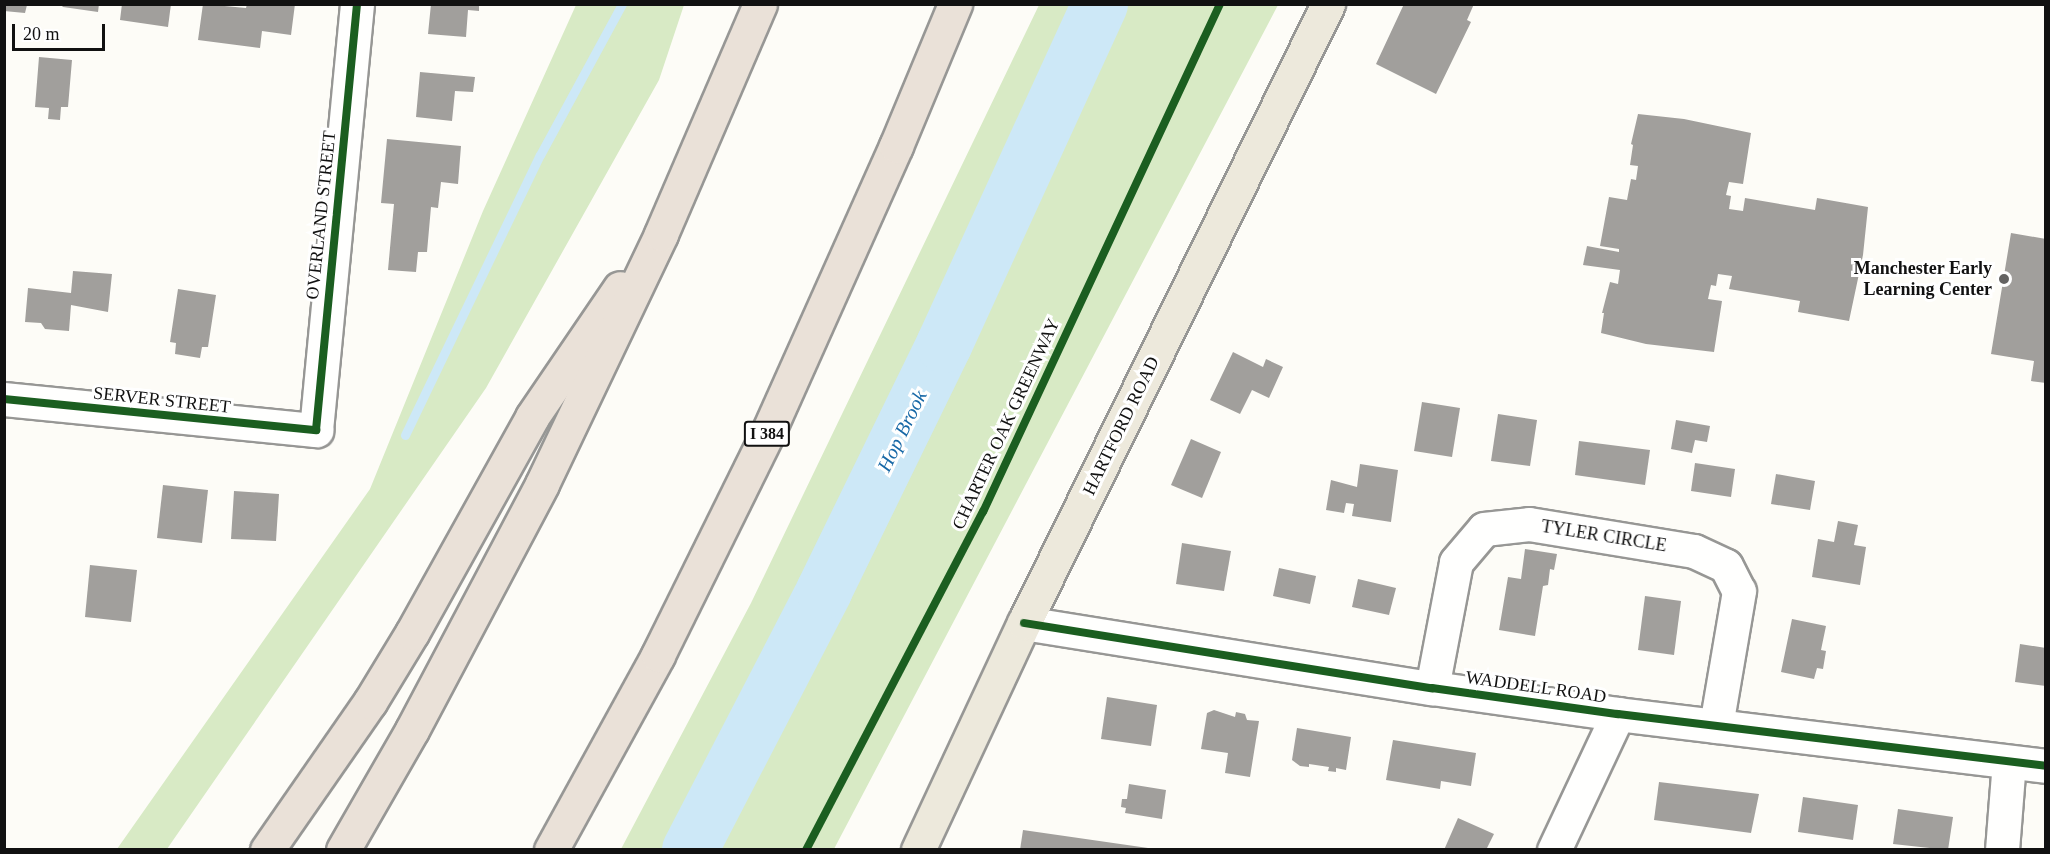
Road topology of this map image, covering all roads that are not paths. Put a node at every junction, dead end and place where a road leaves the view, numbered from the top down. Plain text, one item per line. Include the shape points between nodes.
1 (357, 4) edge
2 (760, 4) edge
3 (955, 4) edge
4 (1328, 4) edge
5 (661, 234) junction
6 (4, 399) edge
7 (316, 430) joint
8 (1024, 623) junction
9 (1432, 688) junction
10 (1618, 714) junction
11 (1716, 726) junction
12 (2009, 762) junction
13 (2046, 766) edge
14 (267, 849) edge
15 (343, 849) edge
16 (551, 849) edge
17 (918, 849) edge
18 (1554, 849) edge
19 (2002, 849) edge

1 - 7 street, OVERLAND STREET
2 - 5 highway
3 - 16 highway, I 384 via 764,441 658,655
4 - 8 main road, HARTFORD ROAD
5 - 14 highway via 548,392 412,633 333,758
5 - 15 highway via 605,356 493,579
6 - 7 street, SERVER STREET
8 - 9 street, WADDELL ROAD
8 - 17 main road, HARTFORD ROAD
9 - 10 street, WADDELL ROAD
9 - 11 street, TYLER CIRCLE via 1456,562 1484,530 1529,524 1694,550 1726,566 1739,591
10 - 11 street, WADDELL ROAD
10 - 18 street
11 - 12 street, WADDELL ROAD
12 - 13 street, WADDELL ROAD
12 - 19 street

